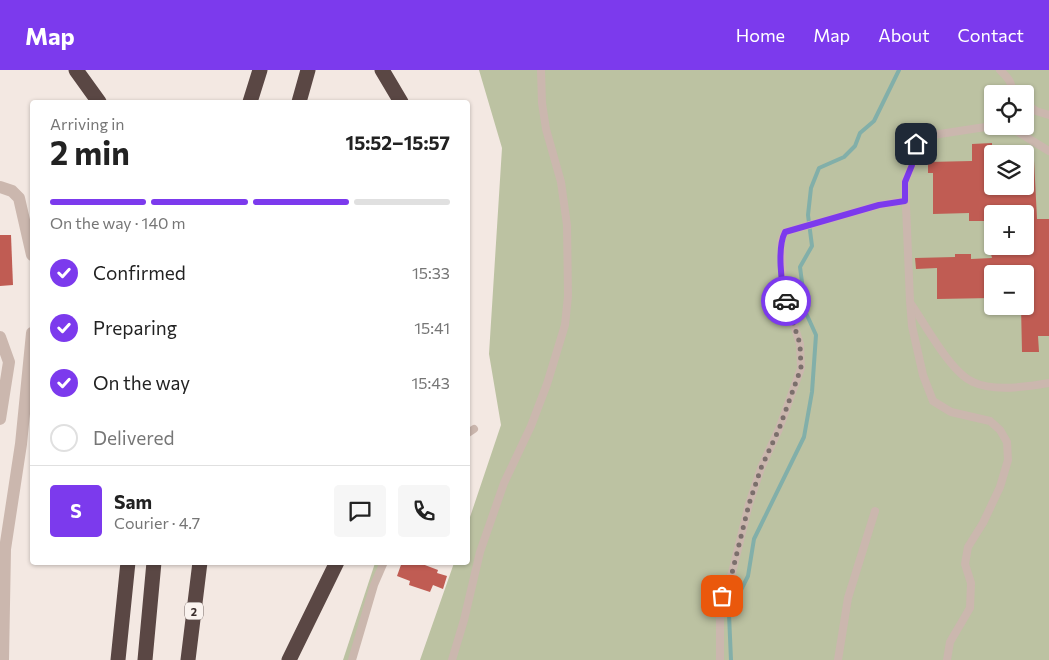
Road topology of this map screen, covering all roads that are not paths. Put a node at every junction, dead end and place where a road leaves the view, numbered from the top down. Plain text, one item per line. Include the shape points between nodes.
1 (76, 70) edge
2 (260, 70) edge
3 (308, 70) edge
4 (382, 70) edge
5 (541, 70) edge
6 (1000, 70) edge
7 (1011, 85) edge
8 (98, 100) edge
9 (251, 100) edge
10 (300, 100) edge
11 (400, 100) edge
12 (1034, 110) edge
13 (1049, 114) edge
14 (984, 127) edge
15 (1023, 135) edge
16 (1049, 151) edge
17 (0, 187) edge
18 (905, 201) junction
19 (30, 243) edge
20 (910, 301) junction
21 (0, 337) edge
22 (30, 352) edge
23 (1049, 383) edge
24 (2, 404) edge
25 (0, 418) edge
26 (874, 511) dead end
27 (128, 565) edge
28 (154, 565) edge
29 (200, 565) edge
30 (336, 565) edge
31 (383, 565) edge
32 (3, 660) edge
33 (118, 660) edge
34 (145, 660) edge
35 (188, 660) edge
36 (290, 660) edge
37 (352, 660) edge
38 (452, 660) edge
39 (720, 660) edge
40 (838, 660) edge
41 (947, 660) edge

1 - 8 highway
2 - 9 highway
3 - 10 highway
4 - 11 highway
5 - 38 lane via 546,129 562,182 567,225 565,325 547,384 504,484 480,552
6 - 7 lane
12 - 13 lane
14 - 18 lane via 932,135 916,144 905,182
15 - 16 lane
17 - 19 street via 12,191 19,198
18 - 20 lane
18 - 39 lane via 879,205 785,232 781,241 783,290 800,344 801,368 761,468 732,573 722,596
20 - 23 lane via 954,368 972,382 1001,388
20 - 41 lane via 919,358 932,401 951,412 990,421 1006,442 1008,460 1000,487 968,547 965,564 971,583 970,608 950,642
21 - 24 street via 9,362
22 - 32 street via 21,444 5,549
24 - 25 street
26 - 40 lane via 848,598
27 - 33 highway
28 - 34 highway
29 - 35 highway, 2
30 - 36 highway
31 - 37 lane

